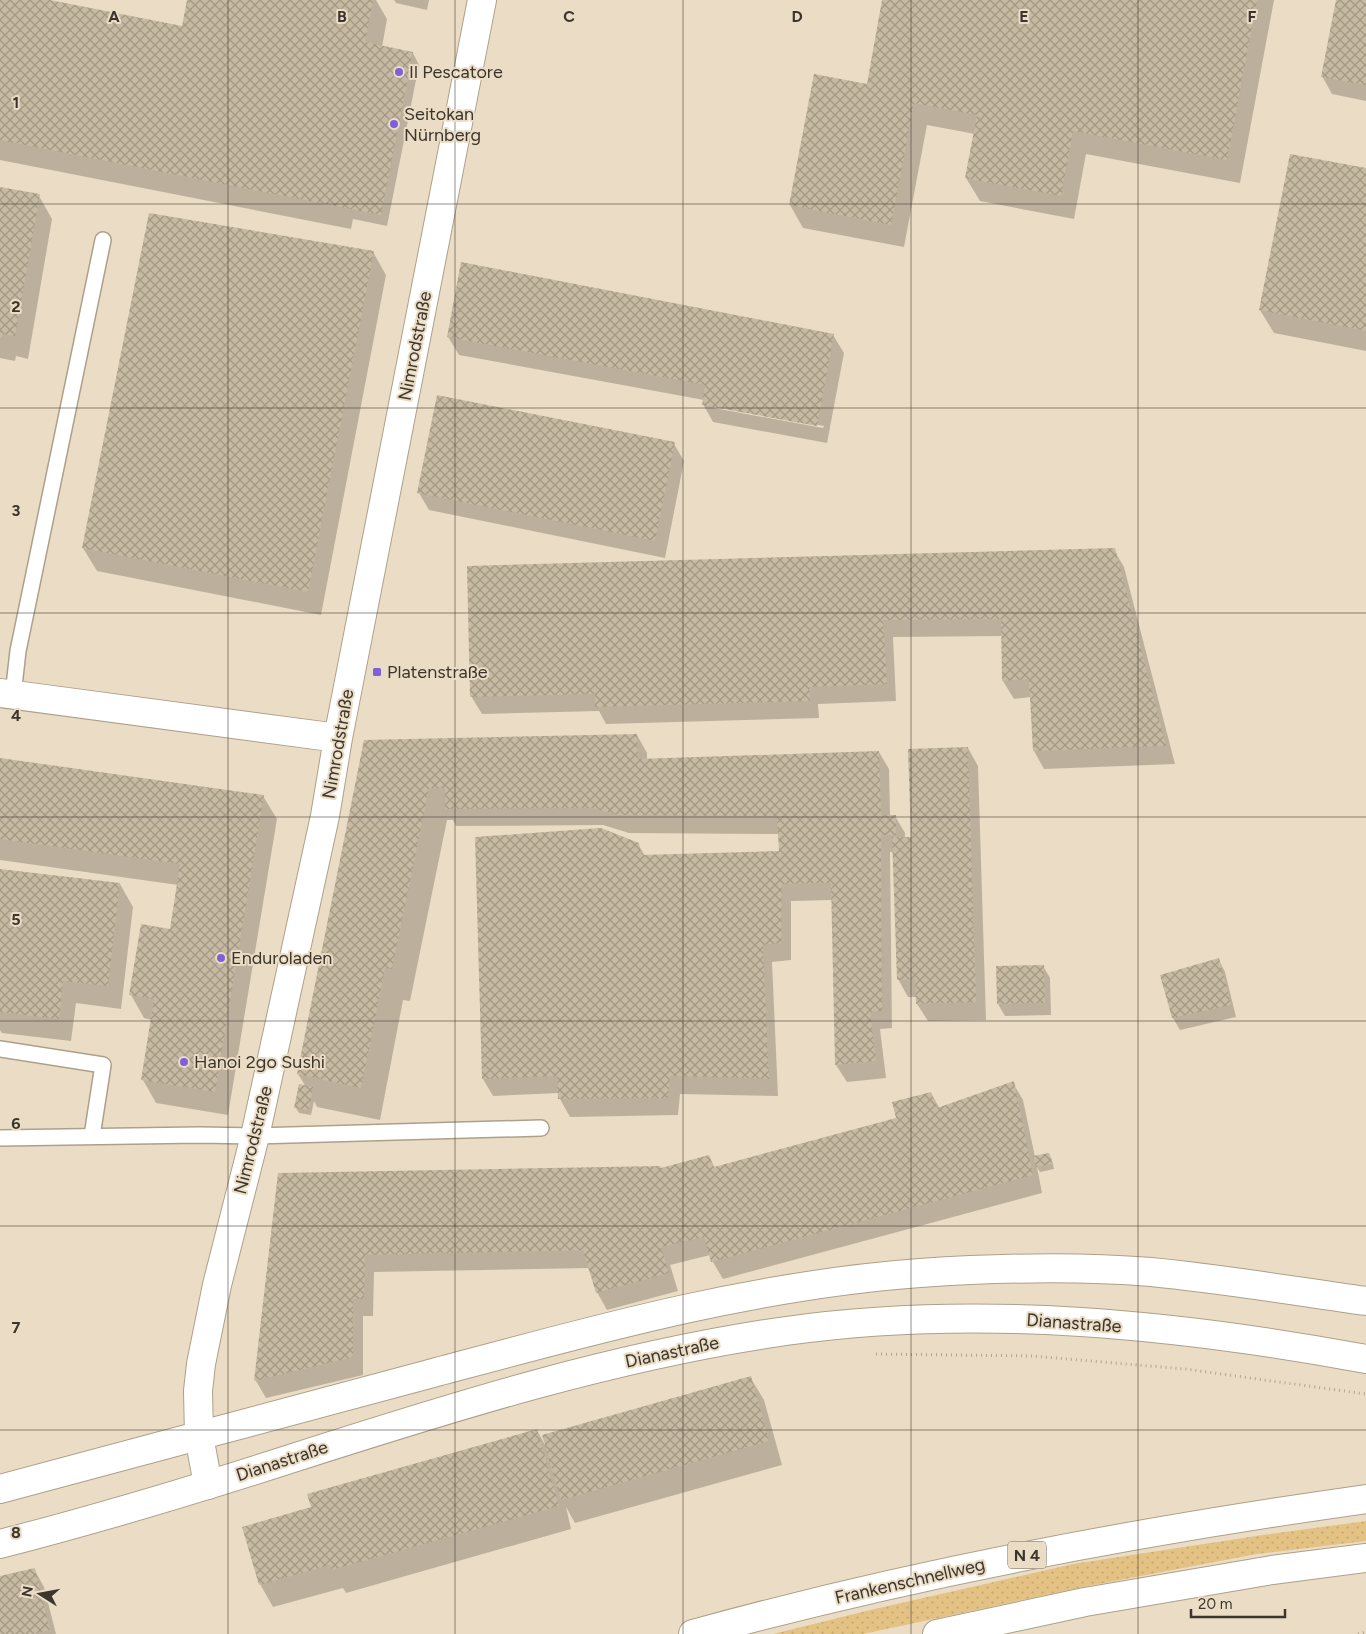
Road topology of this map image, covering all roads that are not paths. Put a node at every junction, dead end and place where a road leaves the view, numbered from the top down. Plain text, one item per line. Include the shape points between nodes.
1 (482, 0) edge
2 (103, 240) dead end
3 (6, 694) edge
4 (338, 738) junction
5 (0, 1049) edge
6 (541, 1128) dead end
7 (92, 1136) junction
8 (255, 1136) junction
9 (0, 1138) edge
10 (1366, 1301) edge
11 (1366, 1359) edge
12 (199, 1436) junction
13 (208, 1485) junction
14 (0, 1489) edge
15 (1366, 1499) edge
16 (0, 1544) edge
17 (1366, 1558) edge
18 (693, 1634) edge
19 (937, 1634) edge

1 - 4 main road, Nimrodstraße
2 - 3 lane via 18,651
3 - 4 main road
4 - 8 main road, Nimrodstraße via 325,816
5 - 7 lane via 103,1065
6 - 8 lane
7 - 8 lane
7 - 9 lane
8 - 12 main road, Nimrodstraße via 217,1285 201,1364
10 - 12 main road via 1164,1274 1103,1270 937,1272 828,1283 734,1298 556,1340
11 - 13 main road, Dianastraße via 1189,1332 1050,1321 928,1319 821,1327 710,1344 562,1378
12 - 13 main road, Nimrodstraße
12 - 14 main road
13 - 16 main road, Dianastraße
15 - 18 main road, Frankenschnellweg / N 4 via 1134,1535 1029,1555 891,1584
17 - 19 main road via 1272,1570 1084,1602

